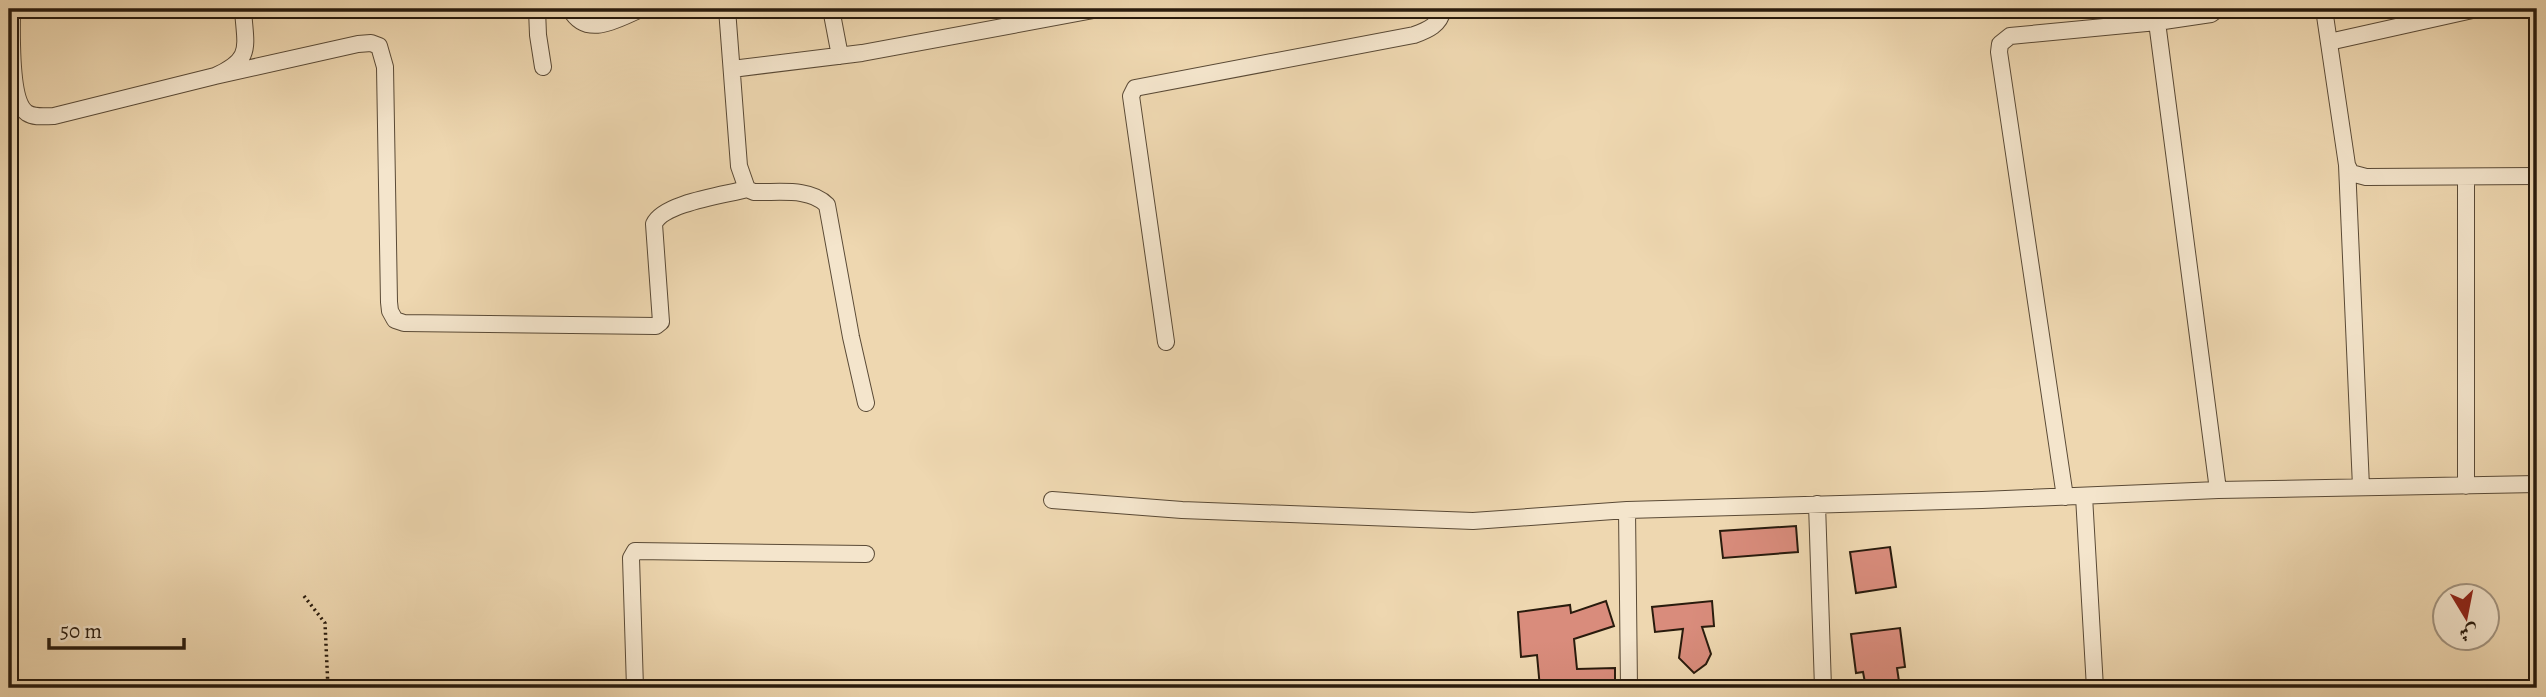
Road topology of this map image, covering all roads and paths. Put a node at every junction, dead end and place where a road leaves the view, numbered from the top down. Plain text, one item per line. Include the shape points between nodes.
1 (12, 9) edge
2 (243, 9) edge
3 (537, 9) edge
4 (570, 9) edge
5 (641, 9) edge
6 (727, 9) edge
7 (831, 9) edge
8 (1099, 9) edge
9 (1443, 9) edge
10 (2218, 9) edge
11 (2324, 9) edge
12 (2477, 9) edge
13 (2157, 22) junction
14 (2329, 42) junction
15 (840, 55) junction
16 (543, 67) dead end
17 (732, 69) junction
18 (215, 76) junction
19 (2347, 165) junction
20 (2537, 176) edge
21 (2466, 177) junction
22 (747, 189) junction
23 (1166, 342) dead end
24 (866, 403) dead end
25 (2537, 484) edge
26 (2466, 486) junction
27 (2361, 487) junction
28 (2218, 491) junction
29 (2084, 496) junction
30 (2065, 497) junction
31 (1052, 500) dead end
32 (1817, 504) junction
33 (1627, 510) junction
34 (866, 554) dead end
35 (304, 596) dead end
36 (328, 688) edge
37 (635, 688) edge
38 (1629, 688) edge
39 (1823, 688) edge
40 (2095, 688) edge

1 - 18 street via 15,87 19,104 36,117
2 - 18 street via 243,58
3 - 16 street
4 - 5 street via 580,22 600,26
6 - 17 street
7 - 15 street
8 - 15 street
9 - 23 street via 1431,29 1414,35 1132,90
10 - 13 street
11 - 14 street
12 - 14 street
13 - 28 street
13 - 30 street via 2010,36 2000,44
14 - 19 street
15 - 17 street
17 - 22 street via 739,166
18 - 22 street via 358,44 379,46 385,67 389,302 395,320 404,323 656,326 661,316 655,220 677,207
19 - 21 street via 2351,173 2366,177
19 - 27 street
20 - 21 street
21 - 26 street
22 - 24 street via 810,194 827,205
25 - 26 street
26 - 27 street
27 - 28 street
28 - 29 street
29 - 30 street
29 - 40 street
30 - 32 street
31 - 33 street via 1450,521
32 - 33 street
32 - 39 street
33 - 38 street
34 - 37 street via 635,551 631,558
35 - 36 path via 325,623

